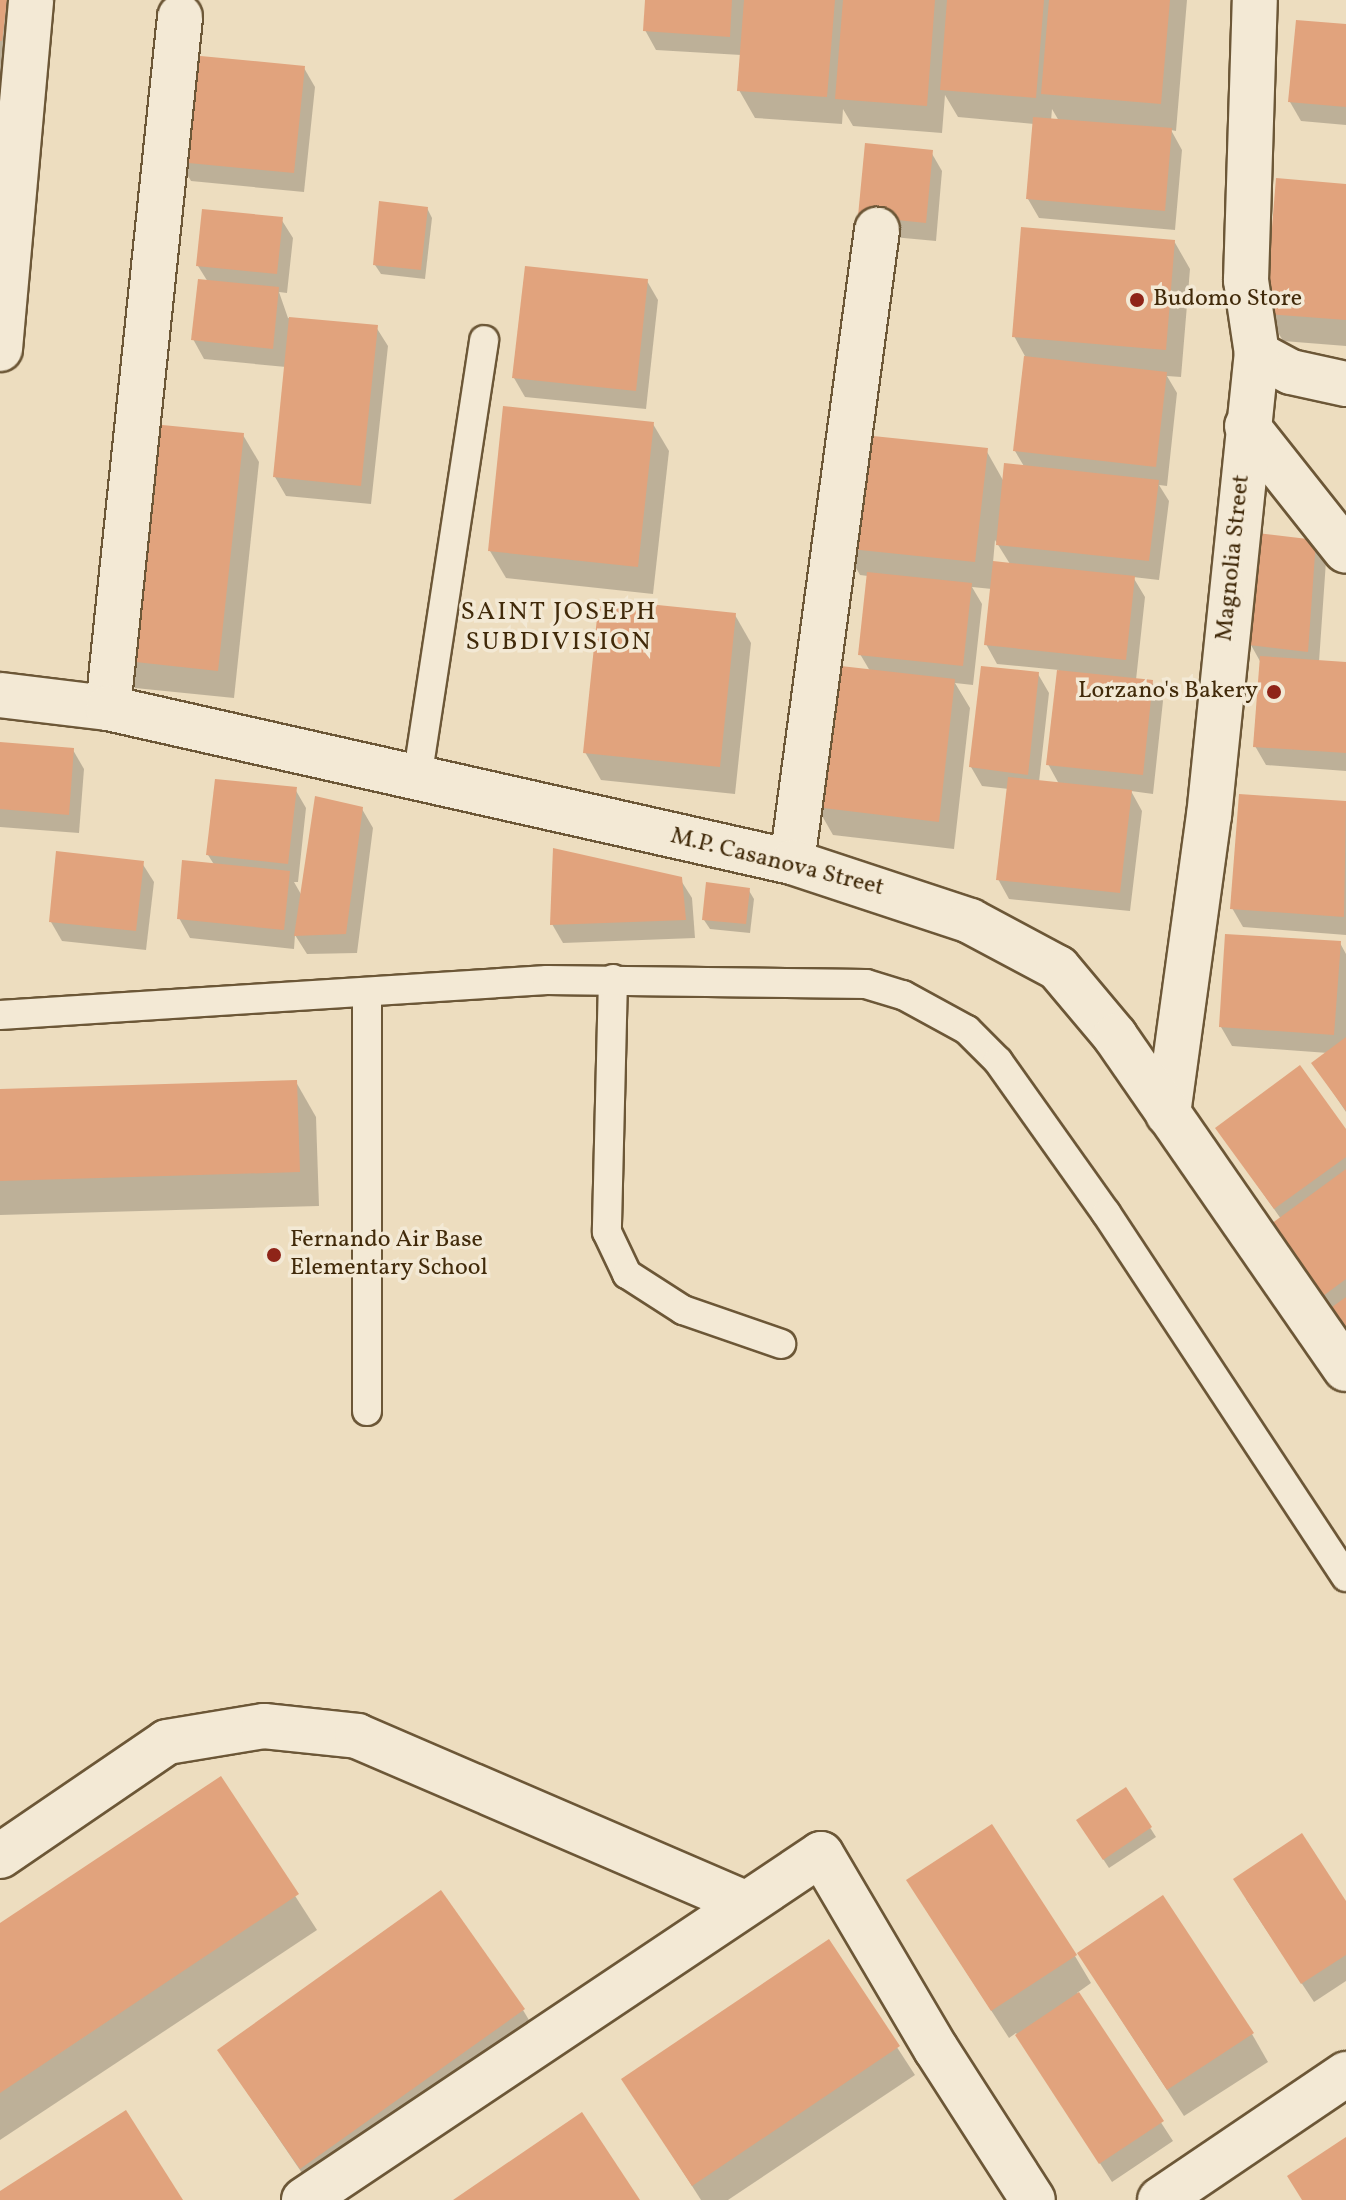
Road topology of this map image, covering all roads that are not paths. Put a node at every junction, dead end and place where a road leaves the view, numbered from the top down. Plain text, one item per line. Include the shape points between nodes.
1 (31, 0) edge
2 (1255, 0) edge
3 (180, 17) dead end
4 (877, 230) dead end
5 (484, 340) dead end
6 (0, 349) edge
7 (1257, 354) junction
8 (1346, 384) edge
9 (1247, 426) junction
10 (1346, 551) edge
11 (0, 695) edge
12 (108, 708) junction
13 (417, 779) junction
14 (792, 862) junction
15 (613, 979) junction
16 (367, 992) junction
17 (0, 1015) edge
18 (1168, 1114) junction
19 (781, 1344) dead end
20 (1346, 1369) edge
21 (367, 1411) dead end
22 (1346, 1577) edge
23 (0, 1856) edge
24 (745, 1903) junction
25 (1346, 2074) edge
26 (304, 2200) edge
27 (1033, 2200) edge
28 (1160, 2200) edge

1 - 6 street
2 - 7 street, Magnolia Street via 1246,280
3 - 12 street
4 - 14 street
5 - 13 lane
7 - 8 street via 1291,372
7 - 9 street, Magnolia Street
9 - 10 street
9 - 18 street, Magnolia Street via 1209,816
11 - 12 street, M.P. Casanova Street
12 - 13 street, M.P. Casanova Street
13 - 14 street, M.P. Casanova Street
14 - 18 street, M.P. Casanova Street via 970,921 1058,968
15 - 16 lane
15 - 19 lane via 607,1232 627,1274 683,1310
15 - 22 lane via 866,984 935,1009 967,1030 998,1061 1106,1213
16 - 17 lane
16 - 21 lane
18 - 20 street, M.P. Casanova Street
23 - 24 street via 167,1742 264,1726 357,1736
24 - 26 street
24 - 27 street via 821,1854
25 - 28 street

